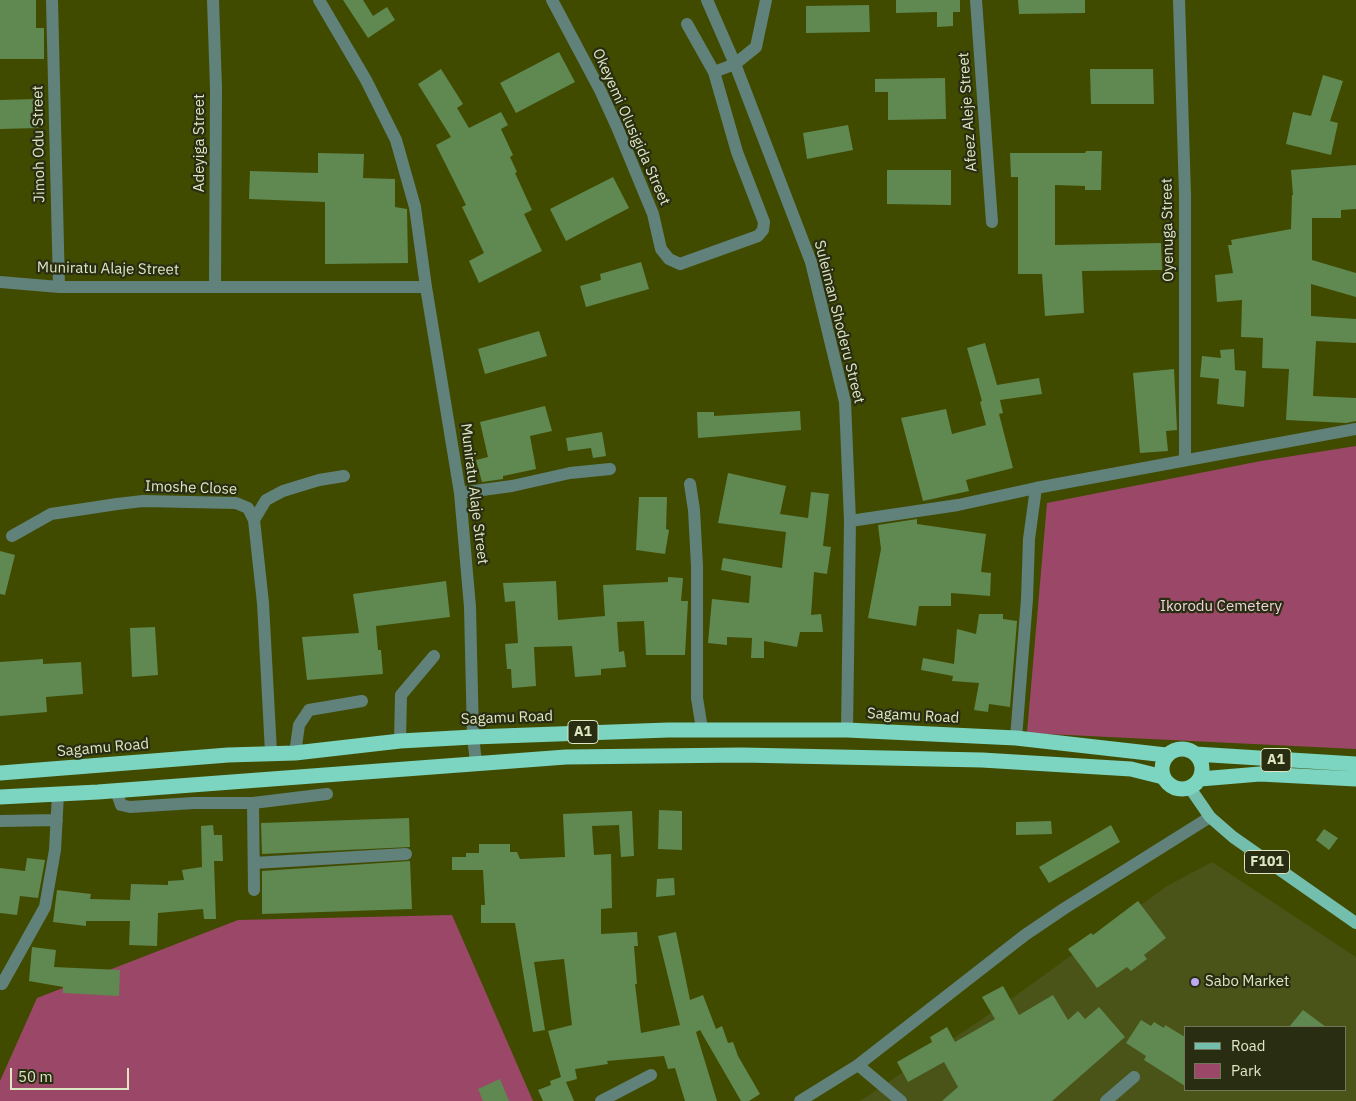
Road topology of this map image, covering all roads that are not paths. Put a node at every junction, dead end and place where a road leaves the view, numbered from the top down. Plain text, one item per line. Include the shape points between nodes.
1 (52, 0) edge
2 (213, 0) edge
3 (319, 0) edge
4 (552, 0) edge
5 (707, 0) edge
6 (766, 0) edge
7 (976, 0) edge
8 (1179, 0) edge
9 (687, 24) dead end
10 (735, 64) junction
11 (714, 72) junction
12 (992, 222) dead end
13 (0, 282) edge
14 (59, 287) junction
15 (215, 287) junction
16 (426, 287) junction
17 (1356, 429) edge
18 (1185, 459) junction
19 (610, 469) dead end
20 (344, 476) dead end
21 (690, 484) dead end
22 (1036, 488) junction
23 (460, 493) junction
24 (254, 520) junction
25 (850, 522) junction
26 (12, 536) dead end
27 (434, 656) dead end
28 (362, 701) dead end
29 (702, 730) junction
30 (847, 730) junction
31 (473, 737) junction
32 (1016, 738) junction
33 (400, 741) junction
34 (271, 752) junction
35 (295, 753) junction
36 (1196, 754) junction
37 (1166, 755) junction
38 (476, 762) junction
39 (1356, 764) edge
40 (99, 765) junction
41 (0, 773) edge
42 (1163, 778) junction
43 (1356, 779) edge
44 (1195, 783) junction
45 (116, 790) junction
46 (98, 792) junction
47 (58, 794) junction
48 (327, 794) dead end
49 (0, 796) edge
50 (253, 803) junction
51 (1210, 818) junction
52 (57, 820) junction
53 (0, 821) edge
54 (406, 854) dead end
55 (254, 863) junction
56 (254, 890) dead end
57 (1356, 923) edge
58 (2, 984) dead end
59 (858, 1065) junction
60 (651, 1075) dead end
61 (1134, 1077) dead end
62 (896, 1099) edge
63 (601, 1101) edge
64 (800, 1101) edge
65 (1106, 1101) edge

1 - 14 street, Jimoh Odu Street
2 - 15 street, Adeyiga Street via 217,173
3 - 16 street, Muniratu Alaje Street via 366,80 396,140 415,207
4 - 11 street, Okeyemi Olusigida Street via 617,127 653,214 661,249 669,259 680,264 758,236 763,230 764,222 737,152
5 - 10 street, Suleiman Shoderu Street
6 - 10 street via 756,47
7 - 12 street, Afeez Aleje Street
8 - 18 street, Oyenuga Street via 1185,195
9 - 11 street
10 - 11 street
10 - 25 street, Suleiman Shoderu Street via 811,262 845,402
13 - 14 street, Muniratu Alaje Street
14 - 15 street, Muniratu Alaje Street
15 - 16 street, Muniratu Alaje Street
16 - 23 street, Muniratu Alaje Street
17 - 18 street
18 - 22 street
19 - 23 street
20 - 24 street via 283,491 266,500
21 - 29 street via 697,585 696,679
22 - 25 street via 958,505
22 - 32 street via 1029,539
23 - 31 street, Muniratu Alaje Street via 470,607
24 - 26 street, Imoshe Close via 248,508 236,503 143,501 51,514
24 - 34 street via 263,603
25 - 30 street, Suleiman Shoderu Street
27 - 33 street via 401,695
28 - 35 street via 309,710 299,725
29 - 30 highway, Sagamu Road / A1
29 - 31 highway, Sagamu Road / A1
30 - 32 highway, Sagamu Road / A1
31 - 33 highway, Sagamu Road / A1
31 - 38 street, Muniratu Alaje Street
32 - 37 highway, Sagamu Road / A1
33 - 35 highway, Sagamu Road / A1
34 - 35 highway, Sagamu Road / A1
34 - 40 highway, Sagamu Road / A1
36 - 37 highway, A1 via 1184,748
36 - 39 highway, A1
36 - 44 highway via 1202,765
37 - 42 highway via 1161,768
38 - 42 highway, A1 via 566,757 733,755 982,760 1131,769
38 - 45 highway, A1
40 - 41 highway, Sagamu Road / A1
40 - 46 highway
42 - 44 highway, A1 via 1176,789
43 - 44 highway, A1 via 1260,774
44 - 51 main road, F101
45 - 46 highway, A1
45 - 50 street via 121,804 130,807
46 - 47 highway, A1
47 - 49 highway, A1
47 - 52 street
48 - 50 street
50 - 55 street
51 - 57 main road, F101 via 1283,874
51 - 59 street via 1025,935
52 - 53 street
52 - 58 street via 45,907
54 - 55 street
55 - 56 street
59 - 62 street
59 - 64 street
60 - 63 street
61 - 65 street

